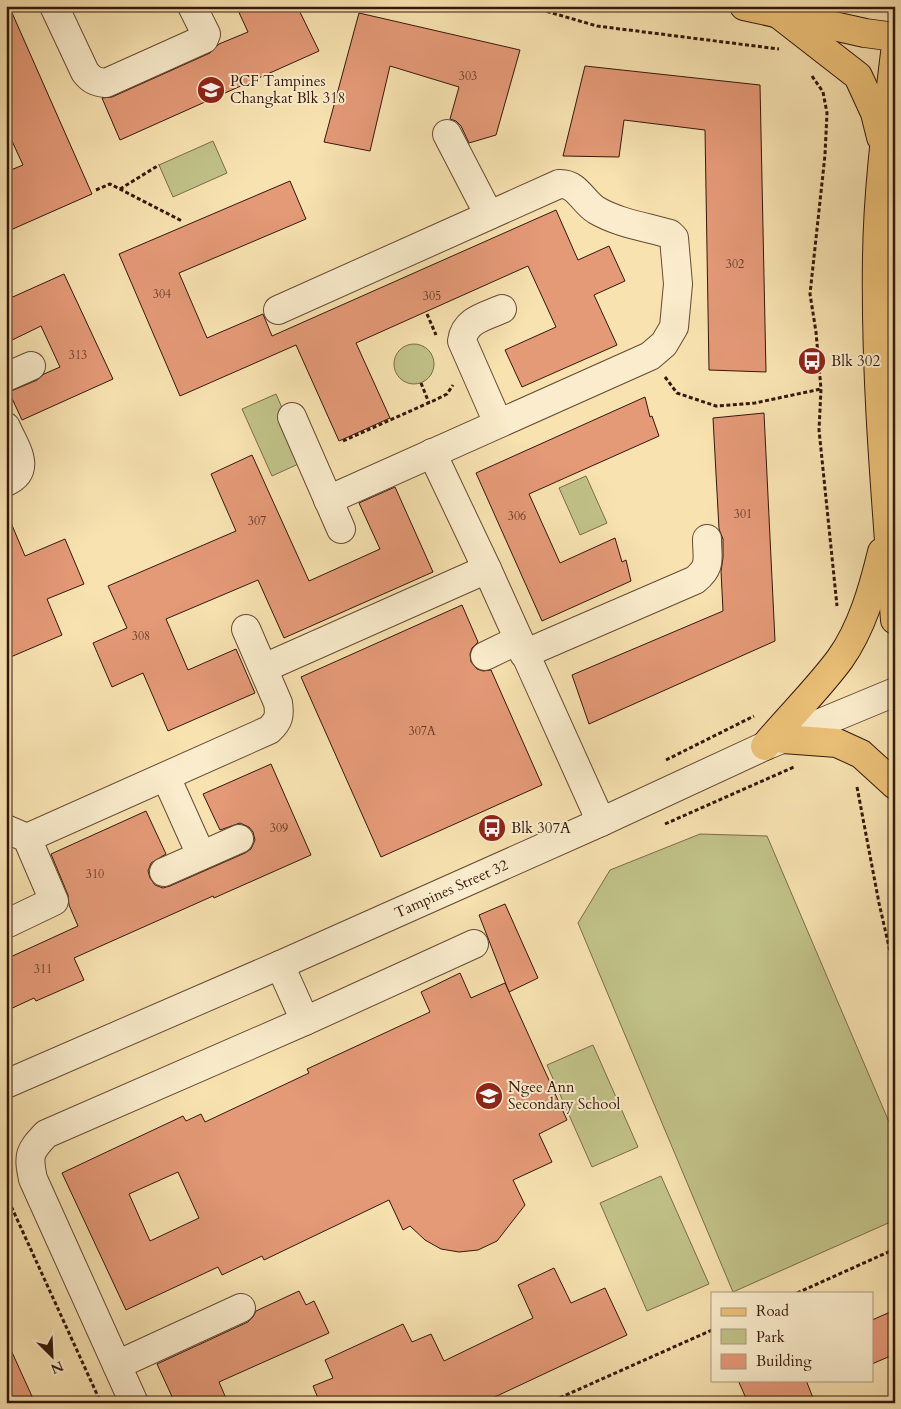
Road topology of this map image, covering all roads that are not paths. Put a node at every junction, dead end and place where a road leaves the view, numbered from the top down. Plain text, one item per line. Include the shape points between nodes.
1 (54, 6) edge
2 (192, 6) edge
3 (744, 6) edge
4 (777, 13) junction
5 (895, 37) edge
6 (895, 53) edge
7 (447, 134) dead end
8 (884, 148) junction
9 (489, 215) junction
10 (278, 310) dead end
11 (502, 310) dead end
12 (31, 366) dead end
13 (6, 377) edge
14 (292, 417) dead end
15 (498, 423) junction
16 (6, 427) edge
17 (432, 453) junction
18 (6, 482) edge
19 (328, 500) junction
20 (888, 527) junction
21 (341, 529) dead end
22 (707, 539) dead end
23 (487, 569) junction
24 (895, 620) edge
25 (246, 629) dead end
26 (521, 647) junction
27 (485, 656) dead end
28 (264, 668) junction
29 (895, 692) edge
30 (774, 743) junction
31 (166, 777) junction
32 (895, 785) edge
33 (601, 822) junction
34 (17, 833) edge
35 (239, 839) dead end
36 (201, 855) junction
37 (164, 872) dead end
38 (8, 923) dead end
39 (474, 944) dead end
40 (280, 965) junction
41 (305, 1021) junction
42 (6, 1084) edge
43 (240, 1308) dead end
44 (117, 1365) junction
45 (134, 1403) edge

1 - 2 street via 85,72 98,82 106,82 204,39 206,34
3 - 4 main road
4 - 5 main road
4 - 8 main road via 858,76 875,113
6 - 8 main road
7 - 9 street
8 - 20 main road via 877,265 879,414
9 - 10 street
9 - 15 street via 559,184 572,186 594,208 608,216 673,236 678,284 674,327 664,344 650,356
11 - 15 street via 468,324 462,341
12 - 13 street
14 - 19 street
15 - 17 street
16 - 18 street via 22,464 14,479
17 - 19 street
17 - 23 street
19 - 21 street
20 - 24 main road
20 - 30 main road via 874,586 845,651 808,699 788,718
22 - 26 street via 708,566 695,580
23 - 26 street
23 - 28 street
25 - 28 street
26 - 27 street
26 - 33 street
28 - 31 street via 278,702 278,722 269,730
29 - 30 street, Tampines Street 32
30 - 32 main road via 837,743 861,754
30 - 33 street, Tampines Street 32
31 - 34 street
31 - 36 street
33 - 40 street, Tampines Street 32
34 - 38 street via 54,902
35 - 36 street
36 - 37 street
39 - 41 street
40 - 41 street
40 - 42 street, Tampines Street 32
41 - 44 street via 46,1134 36,1145 29,1159 32,1179
43 - 44 street
44 - 45 street

